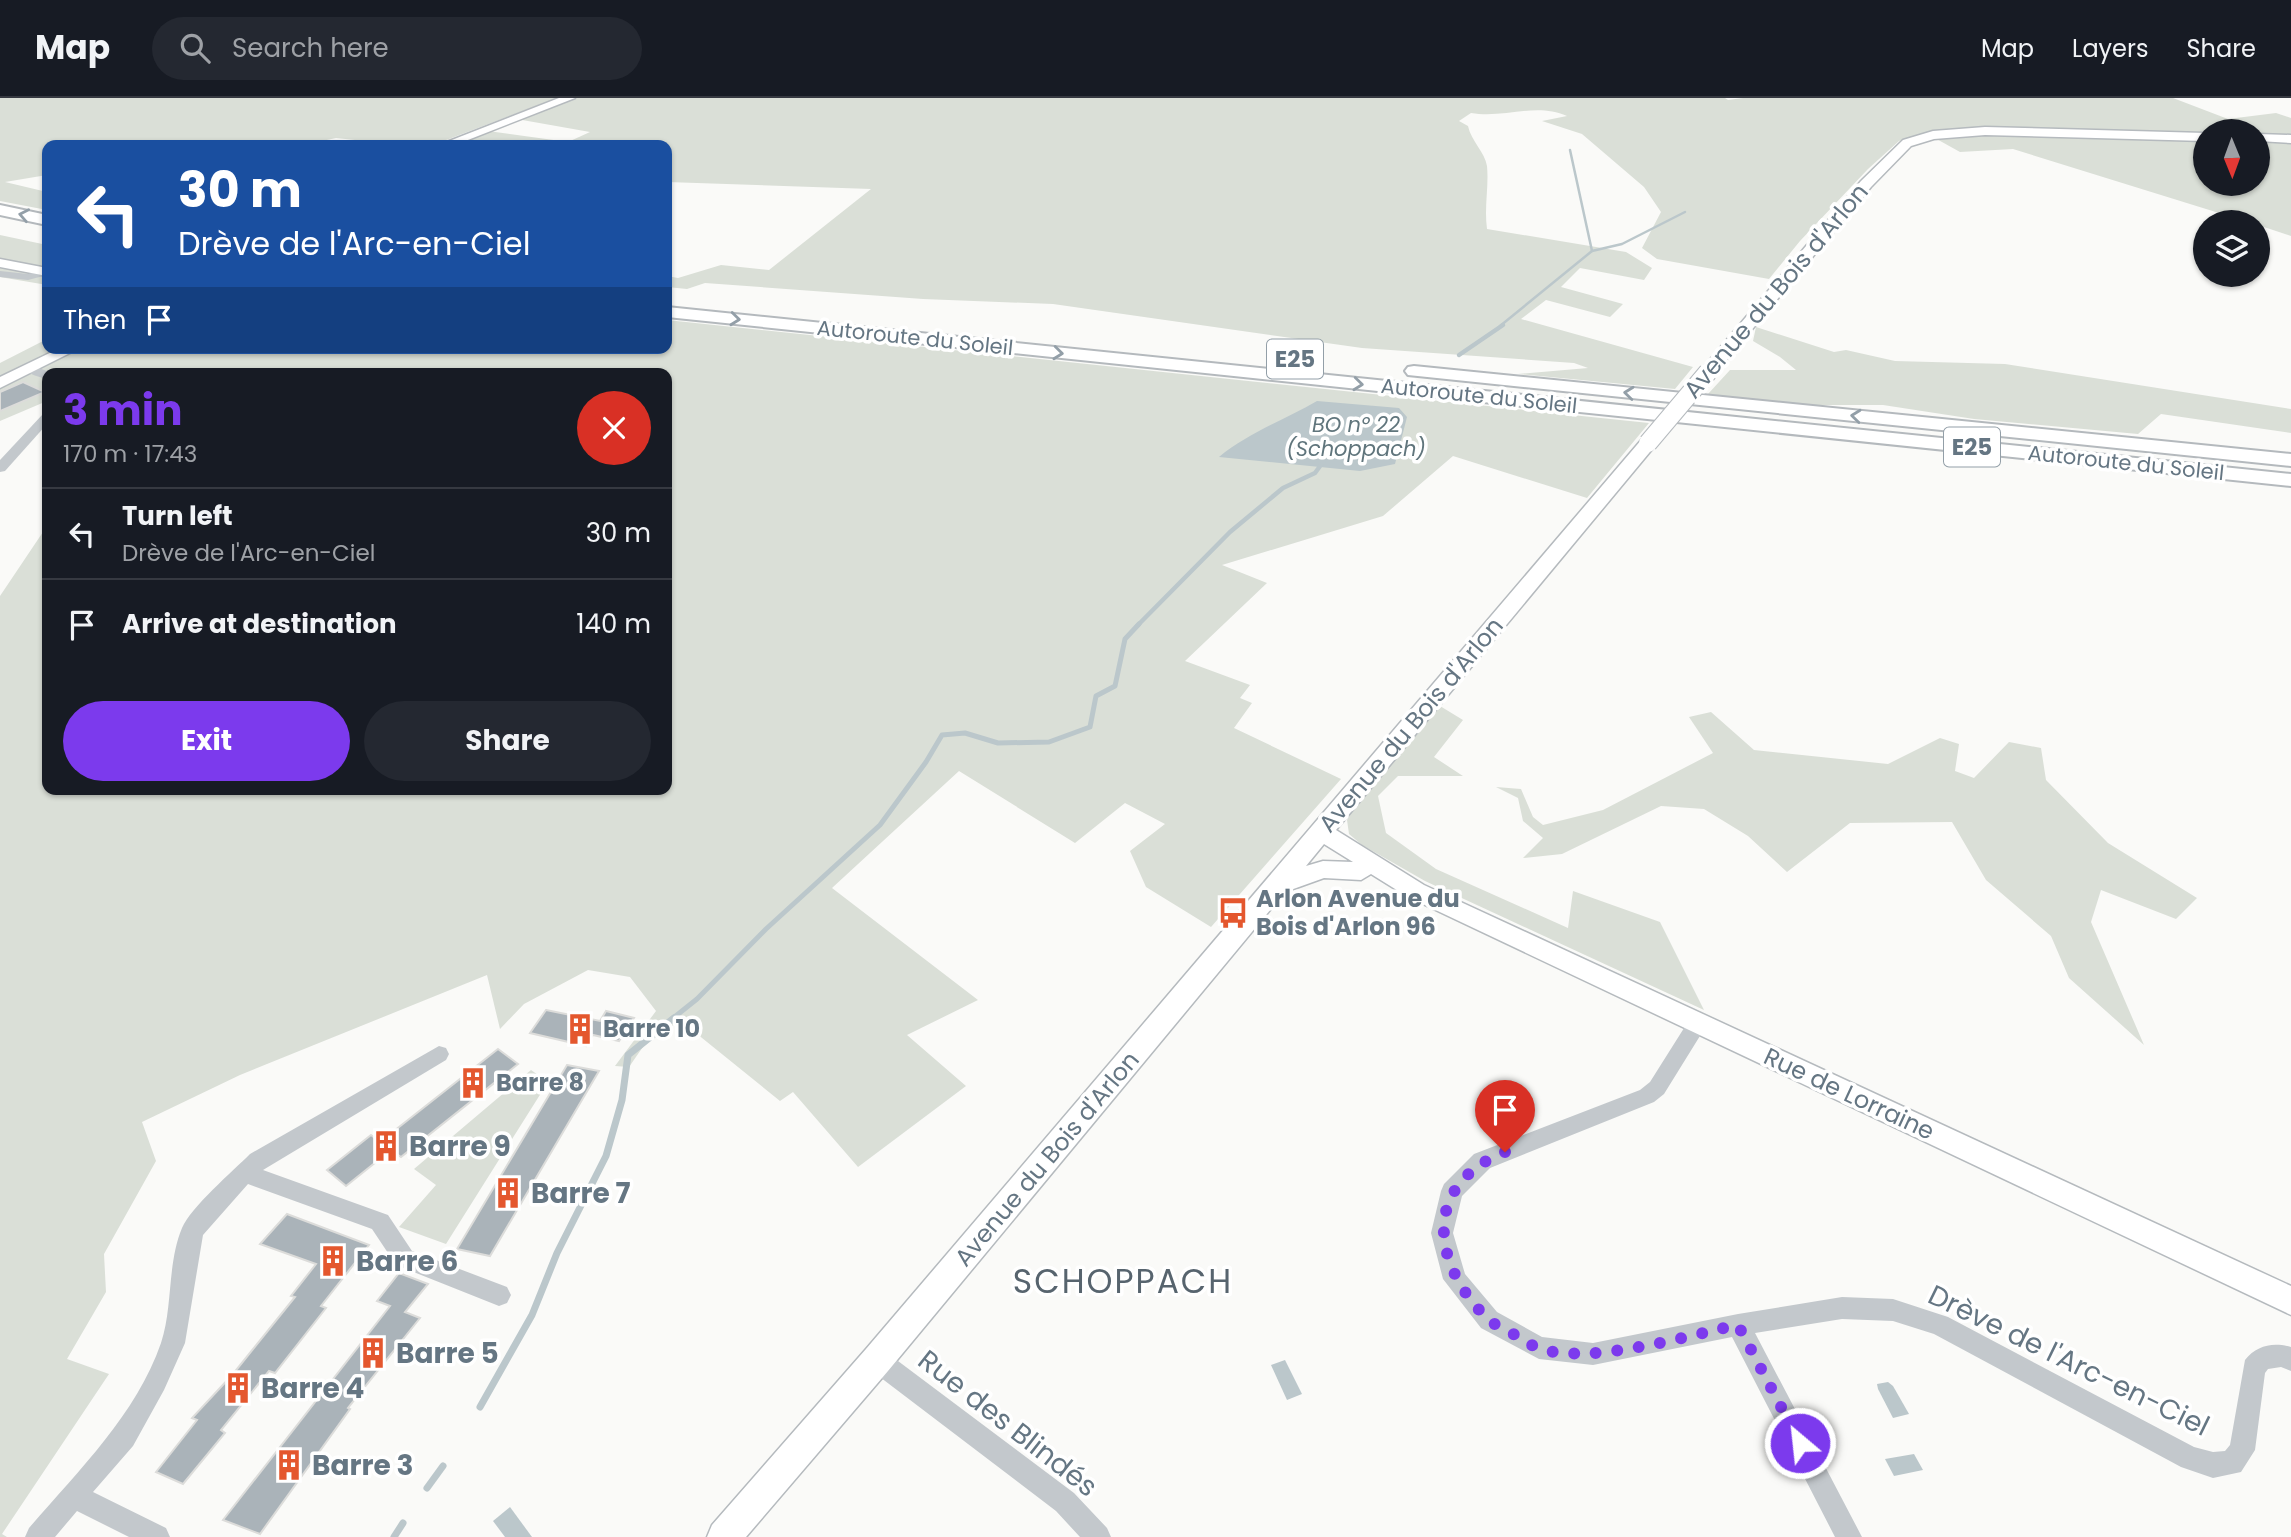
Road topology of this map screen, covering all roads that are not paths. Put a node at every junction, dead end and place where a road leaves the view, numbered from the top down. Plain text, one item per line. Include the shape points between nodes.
1 (569, 98) edge
2 (2193, 137) edge
3 (2270, 138) edge
4 (2291, 139) edge
5 (458, 140) edge
6 (0, 210) edge
7 (42, 219) edge
8 (0, 263) edge
9 (42, 271) edge
10 (42, 273) edge
11 (0, 274) edge
12 (672, 297) edge
13 (672, 313) edge
14 (61, 354) edge
15 (31, 369) junction
16 (42, 373) edge
17 (0, 383) edge
18 (42, 423) edge
19 (2291, 460) edge
20 (0, 468) edge
21 (2216, 472) junction
22 (2291, 480) edge
23 (2291, 488) edge
24 (1317, 836) junction
25 (1361, 871) junction
26 (1406, 886) junction
27 (1275, 887) junction
28 (1698, 1023) junction
29 (439, 1054) dead end
30 (245, 1173) junction
31 (499, 1295) dead end
32 (2291, 1301) edge
33 (1738, 1325) junction
34 (2291, 1359) edge
35 (877, 1360) junction
36 (73, 1496) junction
37 (38, 1537) edge
38 (157, 1537) edge
39 (724, 1537) edge
40 (1098, 1537) edge
41 (1849, 1537) edge

1 - 5 main road
2 - 24 main road, Avenue du Bois d'Arlon, bridge via 1985,131 1933,135 1907,143 1866,184
3 - 4 main road
7 -> 6 highway
8 - 9 main road
10 - 11 street
19 -> 12 highway, Autoroute du Soleil / E25
13 -> 21 highway, Autoroute du Soleil / E25
14 - 15 main road
15 - 16 street
15 - 17 main road
18 - 20 street
21 - 22 highway, Autoroute du Soleil / E25
21 - 23 highway
24 - 25 main road, Rue de Lorraine
24 - 26 main road, Rue de Lorraine
24 - 27 main road, Avenue du Bois d'Arlon
25 - 26 main road, Rue de Lorraine
25 - 27 main road, Rue de Lorraine via 1323,870
26 - 28 main road, Rue de Lorraine
27 - 35 main road, Avenue du Bois d'Arlon
28 - 32 main road, Rue de Lorraine
28 - 33 street, Drève de l'Arc-en-Ciel via 1657,1088 1647,1096 1482,1161 1452,1191 1442,1233 1455,1279 1489,1320 1539,1348 1593,1354
29 - 30 street via 257,1161
30 - 31 street via 380,1223 404,1258
30 - 36 street via 192,1231 173,1343 124,1437
33 - 34 street, Drève de l'Arc-en-Ciel via 1842,1307 1893,1310 1940,1325 2190,1458 2213,1465 2232,1463 2242,1450 2254,1368 2262,1358
33 - 41 street
35 - 39 main road, Avenue du Bois d'Arlon
35 - 40 street, Rue des Blindés via 1065,1502
36 - 37 street
36 - 38 street

